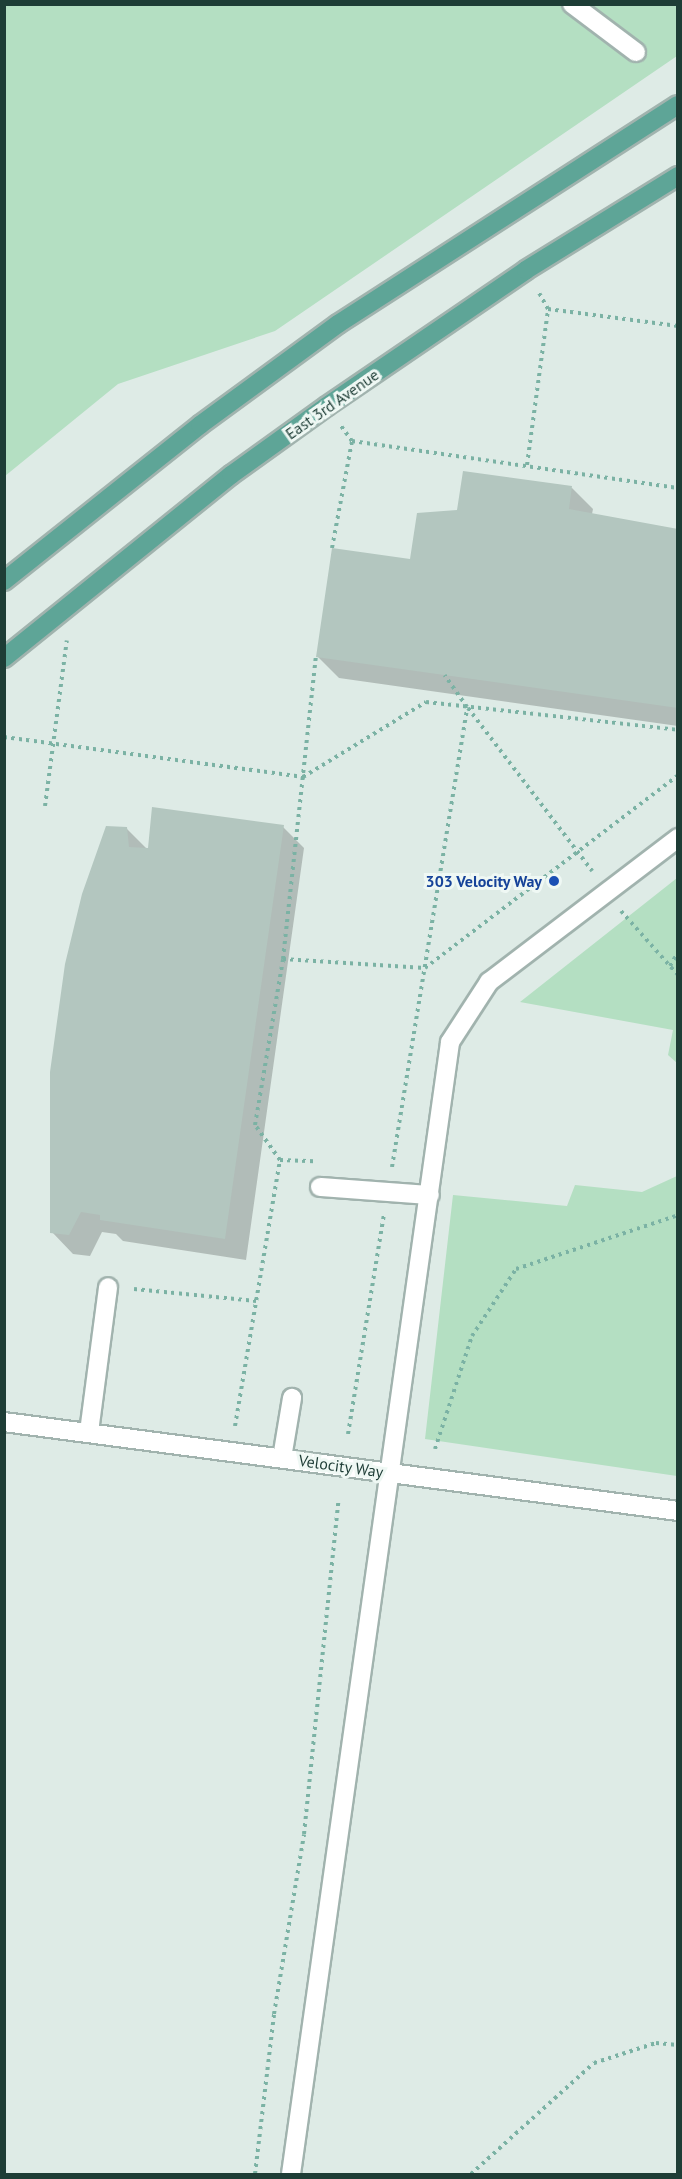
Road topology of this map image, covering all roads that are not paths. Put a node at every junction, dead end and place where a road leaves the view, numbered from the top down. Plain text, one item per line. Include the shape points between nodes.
1 (572, 4) edge
2 (636, 52) dead end
3 (678, 105) edge
4 (678, 176) edge
5 (4, 581) edge
6 (4, 658) edge
7 (678, 838) edge
8 (320, 1187) dead end
9 (430, 1195) junction
10 (108, 1287) road end
11 (292, 1398) dead end
12 (4, 1422) edge
13 (89, 1432) junction
14 (282, 1458) junction
15 (392, 1473) junction
16 (678, 1511) edge
17 (291, 2175) edge

1 - 2 street
3 - 5 main road via 338,324 200,425
4 - 6 main road, East 3rd Avenue via 526,270 327,406 231,475
7 - 9 street via 489,982 465,1015 450,1042
8 - 9 street
9 - 15 street
10 - 13 street
11 - 14 street
12 - 13 street, Velocity Way
13 - 14 street, Velocity Way
14 - 15 street, Velocity Way
15 - 16 street, Velocity Way
15 - 17 street via 381,1514

